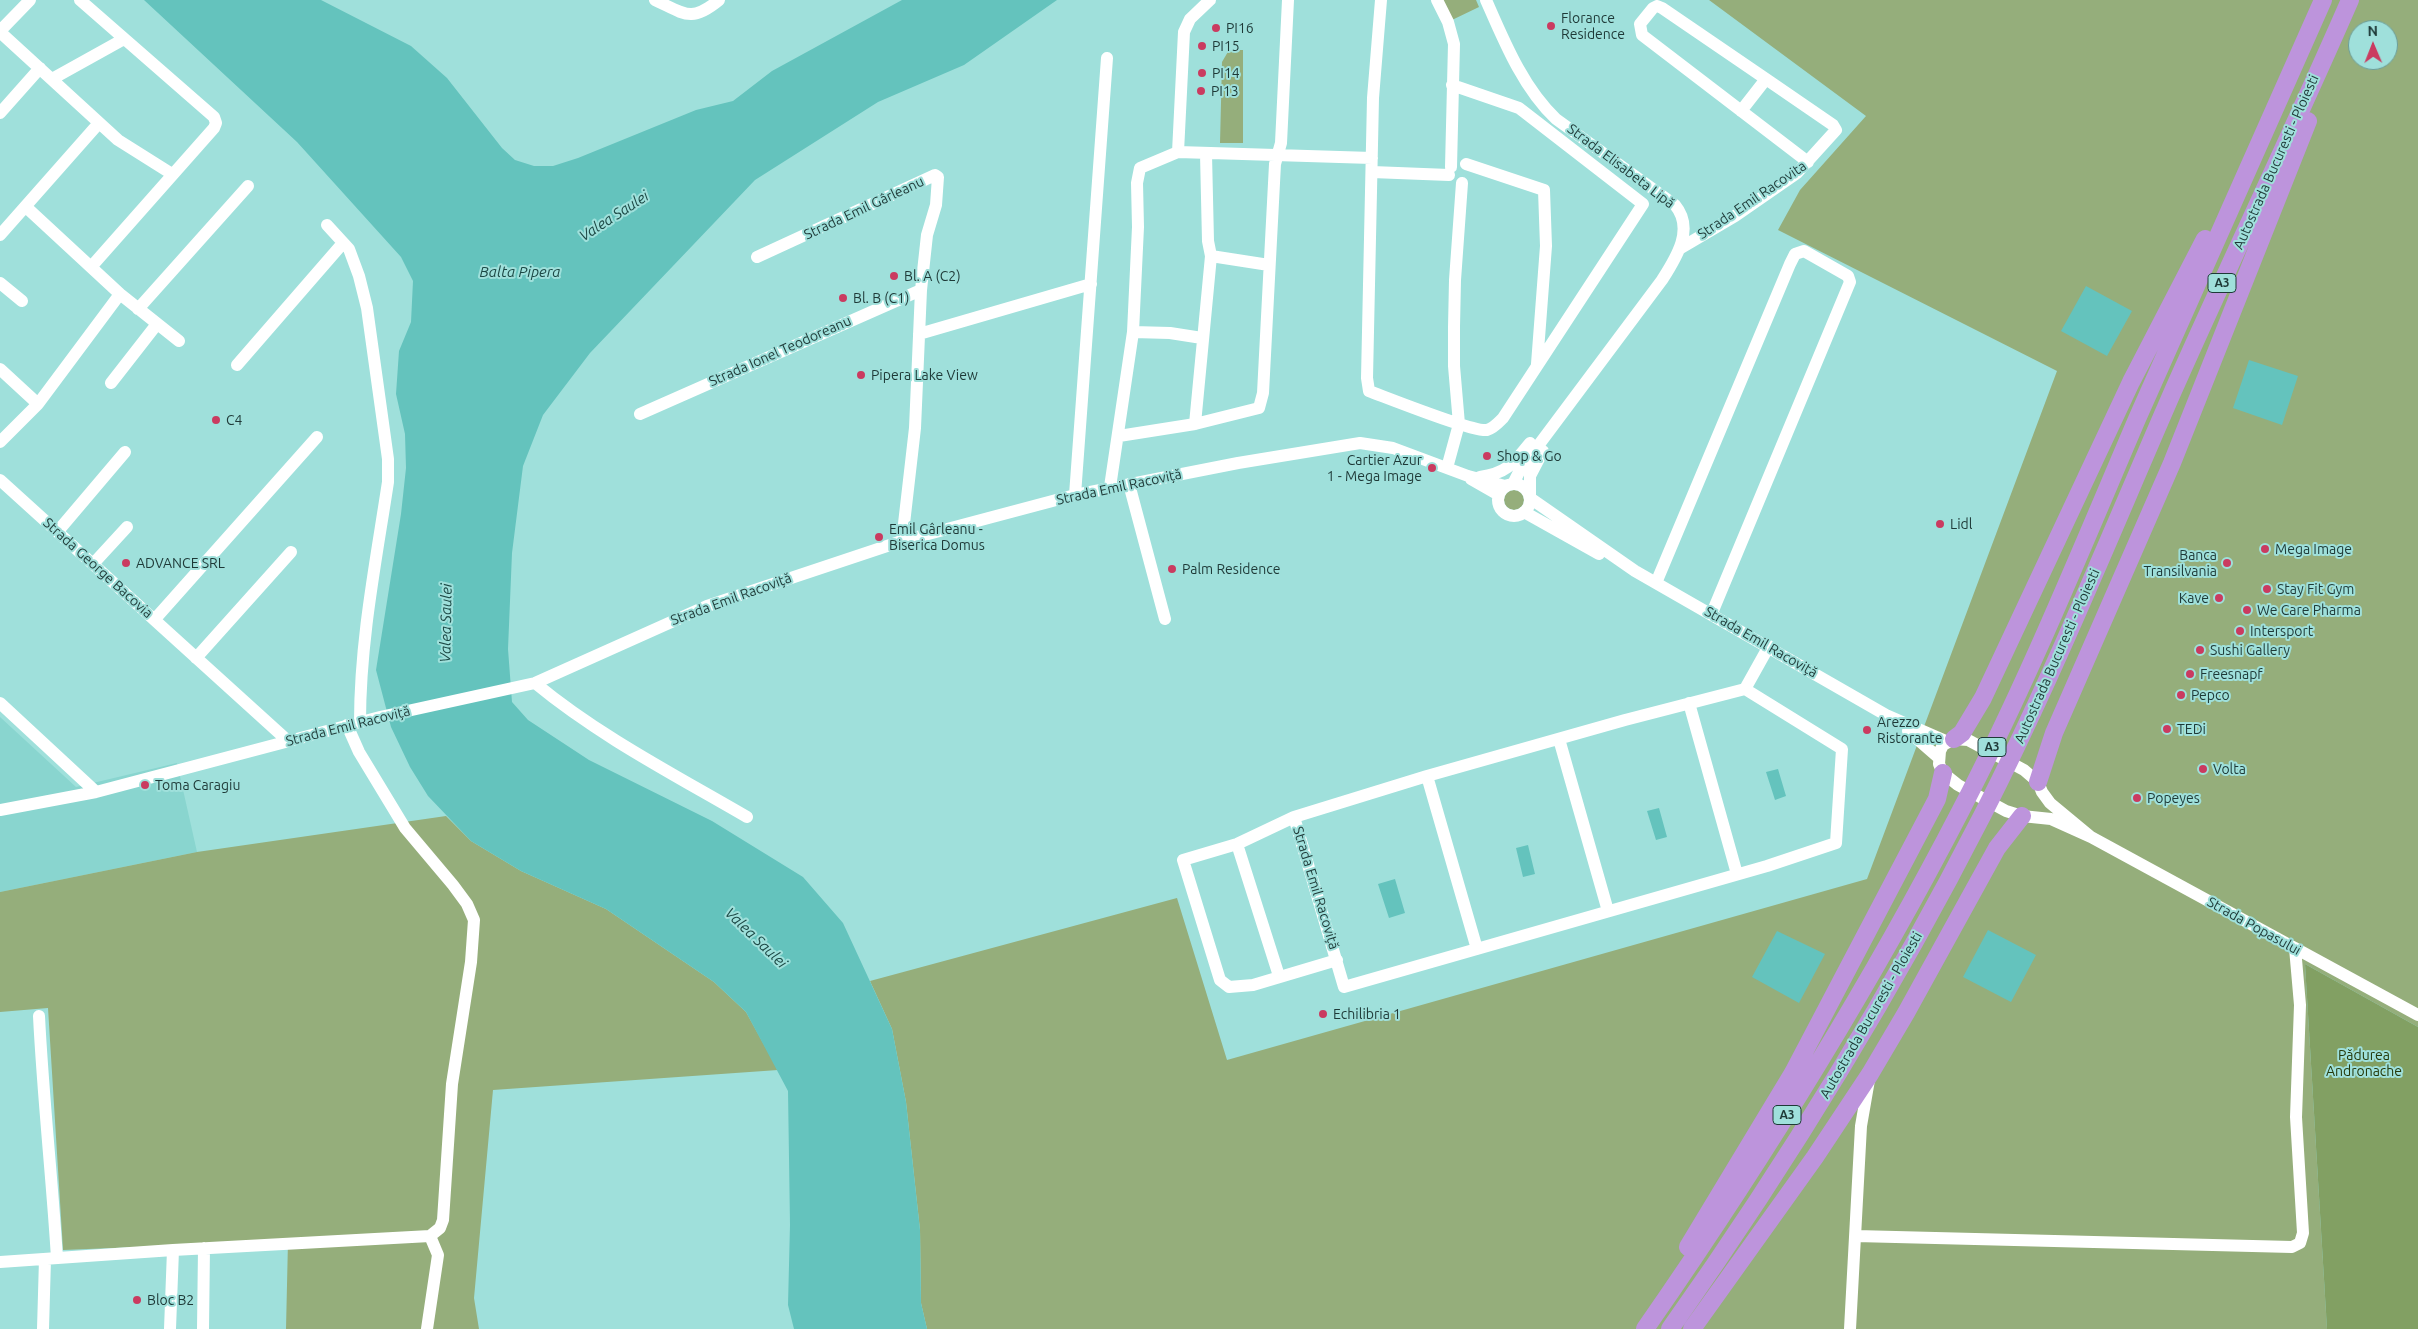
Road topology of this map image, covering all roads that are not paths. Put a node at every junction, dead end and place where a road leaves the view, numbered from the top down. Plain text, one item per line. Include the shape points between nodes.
1 (30, 0) edge
2 (80, 0) edge
3 (656, 0) edge
4 (719, 0) edge
5 (1210, 0) edge
6 (1288, 0) edge
7 (1381, 0) edge
8 (1438, 0) edge
9 (1486, 0) edge
10 (2323, 0) edge
11 (2348, 4) edge
12 (0, 31) edge
13 (124, 39) junction
14 (1107, 58) dead end
15 (40, 68) junction
16 (52, 79) junction
17 (1766, 79) junction
18 (1452, 86) junction
19 (1741, 110) junction
20 (0, 113) edge
21 (99, 124) junction
22 (2258, 148) junction
23 (1178, 152) junction
24 (1206, 154) junction
25 (1278, 155) junction
26 (1372, 158) junction
27 (1808, 162) junction
28 (1466, 164) junction
29 (1450, 171) junction
30 (1372, 172) junction
31 (172, 174) junction
32 (1462, 183) junction
33 (248, 186) dead end
34 (26, 207) junction
35 (327, 226) dead end
36 (0, 234) edge
37 (343, 243) junction
38 (1679, 249) junction
39 (1211, 256) junction
40 (757, 257) dead end
41 (1269, 265) junction
42 (91, 267) junction
43 (0, 283) edge
44 (1091, 284) junction
45 (921, 290) junction
46 (120, 294) junction
47 (22, 301) dead end
48 (138, 309) junction
49 (157, 324) junction
50 (1133, 332) junction
51 (918, 334) junction
52 (1202, 338) junction
53 (179, 341) dead end
54 (237, 365) dead end
55 (1537, 367) junction
56 (0, 369) edge
57 (110, 383) dead end
58 (1585, 385) junction
59 (38, 404) junction
60 (640, 414) dead end
61 (1195, 424) junction
62 (1459, 424) junction
63 (1119, 436) junction
64 (317, 437) dead end
65 (0, 442) edge
66 (125, 452) dead end
67 (1447, 468) junction
68 (1473, 476) junction
69 (0, 480) edge
70 (1129, 484) junction
71 (1110, 487) junction
72 (1506, 488) junction
73 (1075, 495) junction
74 (1530, 497) junction
75 (1524, 512) junction
76 (127, 527) dead end
77 (58, 531) junction
78 (902, 541) junction
79 (291, 552) dead end
80 (93, 564) junction
81 (1635, 571) junction
82 (1656, 583) junction
83 (1712, 614) junction
84 (155, 619) junction
85 (1165, 619) dead end
86 (1769, 646) junction
87 (196, 658) junction
88 (535, 683) junction
89 (1747, 686) junction
90 (0, 703) edge
91 (1689, 703) junction
92 (1886, 715) junction
93 (360, 722) junction
94 (347, 725) junction
95 (1559, 739) junction
96 (1951, 740) junction
97 (288, 741) junction
98 (1941, 765) junction
99 (1427, 776) junction
100 (2040, 787) junction
101 (96, 792) junction
102 (0, 810) edge
103 (2025, 815) junction
104 (747, 817) dead end
105 (1294, 817) junction
106 (2091, 837) junction
107 (1237, 844) junction
108 (1737, 874) junction
109 (1608, 912) junction
110 (2295, 948) junction
111 (1477, 949) junction
112 (1338, 960) junction
113 (1279, 976) junction
114 (2418, 1015) edge
115 (39, 1016) dead end
116 (1870, 1074) junction
117 (430, 1236) junction
118 (1856, 1236) junction
119 (204, 1248) junction
120 (172, 1250) junction
121 (51, 1258) junction
122 (0, 1262) edge
123 (44, 1329) edge
124 (170, 1329) edge
125 (203, 1329) edge
126 (427, 1329) edge
127 (1634, 1329) edge
128 (1645, 1329) edge
129 (1670, 1329) edge
130 (1692, 1329) edge
131 (1850, 1329) edge

1 - 12 street
2 - 13 street
3 - 4 street via 684,14 696,15
5 - 23 street via 1190,19 1184,32
6 - 25 street
7 - 26 street
8 - 18 street via 1454,44
9 - 38 street, Strada Elisabeta Lipă via 1535,96 1544,107 1675,205 1681,213 1683,234
10 - 22 highway, Autostrada Bucuresti - Ploiesti / A3
11 - 100 highway via 2317,97 2172,463 2054,733
11 - 129 highway, Autostrada Bucuresti - Ploiesti / A3 via 2076,615 2015,748 1936,904 1812,1117
12 - 15 street
13 - 16 street
13 - 31 street via 214,117 214,128
14 - 44 street
15 - 16 street
15 - 20 street
16 - 21 street
17 - 19 street
17 - 19 street via 1662,8 1653,8 1640,24 1642,35
17 - 27 street, Strada Emil Racovita via 1836,130
18 - 29 street
18 - 55 street via 1519,108 1643,204
19 - 27 street
21 - 31 street
21 - 34 street
22 - 96 highway via 2224,202 2138,370 1983,698 1962,733
22 - 128 highway, Autostrada Bucuresti - Ploiesti / A3 via 1997,738 1917,894 1794,1105
23 - 24 street
23 - 50 street via 1140,168
24 - 25 street
24 - 39 street
25 - 26 street
25 - 41 street
26 - 30 street
27 - 38 street, Strada Emil Racovita via 1735,216
28 - 29 street via 1460,162
28 - 32 street via 1470,177
28 - 55 street via 1544,190 1546,246
29 - 30 street
29 - 32 street via 1455,182
30 - 62 street via 1369,391
31 - 42 street
32 - 62 street via 1454,327
33 - 48 street
34 - 36 street
34 - 42 street
35 - 37 street
37 - 54 street
37 - 93 street via 359,276 367,308 388,459 388,482 368,619
38 - 58 street, Strada Elisabeta Lipă via 1645,304
39 - 41 street
39 - 52 street
40 - 45 street, Strada Emil Gârleanu via 935,175 938,177 936,205 926,235
41 - 61 street via 1263,392 1259,408
42 - 46 street
43 - 47 street
44 - 51 street
44 - 73 street
45 - 51 street, Strada Emil Gârleanu
45 - 60 street, Strada Ionel Teodoreanu
46 - 48 street
46 - 59 street
48 - 49 street
49 - 53 street
49 - 57 street
50 - 52 street
50 - 63 street
51 - 78 street, Strada Emil Gârleanu via 915,428
52 - 61 street
55 - 62 street via 1495,426 1486,430
56 - 59 street
58 - 68 street via 1576,386 1510,466 1495,475
58 - 72 street, Strada Elisabeta Lipă
58 - 74 street, Strada Elisabeta Lipă via 1580,400 1536,462 1530,476
59 - 65 street
61 - 63 street
62 - 67 street
63 - 71 street
64 - 84 street
66 - 77 street
67 - 68 street, Strada Emil Racoviță
67 - 70 street, Strada Emil Racoviță via 1392,448 1360,443
68 - 72 street, Strada Emil Racoviță via 1476,484
69 - 77 street, Strada George Bacovia
70 - 71 street, Strada Emil Racoviță
70 - 85 street
71 - 73 street, Strada Emil Racoviță
72 - 74 street, Strada Emil Racoviță via 1524,486
72 - 75 street, Strada Emil Racoviță via 1499,505 1505,513 1515,516
73 - 78 street, Strada Emil Racoviță
74 - 75 street
74 - 81 street, Strada Emil Racoviță
75 - 81 street, Strada Emil Racoviță
76 - 80 street
77 - 80 street, Strada George Bacovia
78 - 88 street, Strada Emil Racoviță via 707,606
79 - 87 street
80 - 84 street, Strada George Bacovia
81 - 82 street, Strada Emil Racoviță
82 - 83 street, Strada Emil Racoviță
82 - 83 street via 1790,264 1795,254 1804,250 1848,276 1850,282
83 - 86 street, Strada Emil Racoviță
84 - 87 street, Strada George Bacovia
86 - 89 street
86 - 92 street, Strada Emil Racoviță
87 - 97 street, Strada George Bacovia
88 - 93 street, Strada Emil Racoviță
88 - 104 street via 630,749
89 - 91 street, Strada Emil Racoviță
89 - 108 street, Strada Emil Racoviță via 1842,749 1836,843
90 - 101 street
91 - 95 street, Strada Emil Racoviță
91 - 108 street
92 - 96 street, Strada Emil Racoviță
92 - 98 street, Strada Emil Racoviță via 1916,736
93 - 94 street, Strada Emil Racoviță
94 - 97 street, Strada Emil Racoviță
94 - 117 street via 359,752 405,828 453,885 474,920 471,962 452,1084 443,1220 440,1228
95 - 99 street, Strada Emil Racoviță
95 - 109 street
96 - 98 street via 1940,751
96 - 100 street, Strada Popasului via 1968,740 2024,770
97 - 101 street, Strada Emil Racoviță
98 - 103 street, Strada Popasului via 1966,790 2006,811
98 - 127 highway via 1937,799 1793,1073 1742,1160
99 - 105 street, Strada Emil Racoviță
99 - 111 street
100 - 103 street via 2037,809
100 - 106 street, Strada Popasului via 2050,802
101 - 102 street, Strada Emil Racoviță
103 - 106 street, Strada Popasului via 2051,819
103 - 116 highway via 1997,848
105 - 107 street, Strada Emil Racoviță
105 - 112 street, Strada Emil Racoviță
106 - 110 street, Strada Popasului
107 - 113 street
107 - 113 street, Strada Emil Racoviță via 1184,860 1220,980 1229,987 1253,985
108 - 109 street, Strada Emil Racoviță
109 - 111 street, Strada Emil Racoviță
110 - 114 street, Strada Popasului
110 - 118 street via 2300,1005 2296,1117 2303,1233 2300,1243 2292,1247
111 - 112 street, Strada Emil Racoviță via 1344,987
112 - 113 street, Strada Emil Racoviță
115 - 121 street via 43,1093 48,1118
116 - 118 street via 1861,1126
116 - 130 highway
117 - 119 street
117 - 126 street via 438,1255
118 - 131 street
119 - 120 street
119 - 125 street
120 - 121 street
120 - 124 street
121 - 122 street
121 - 123 street

